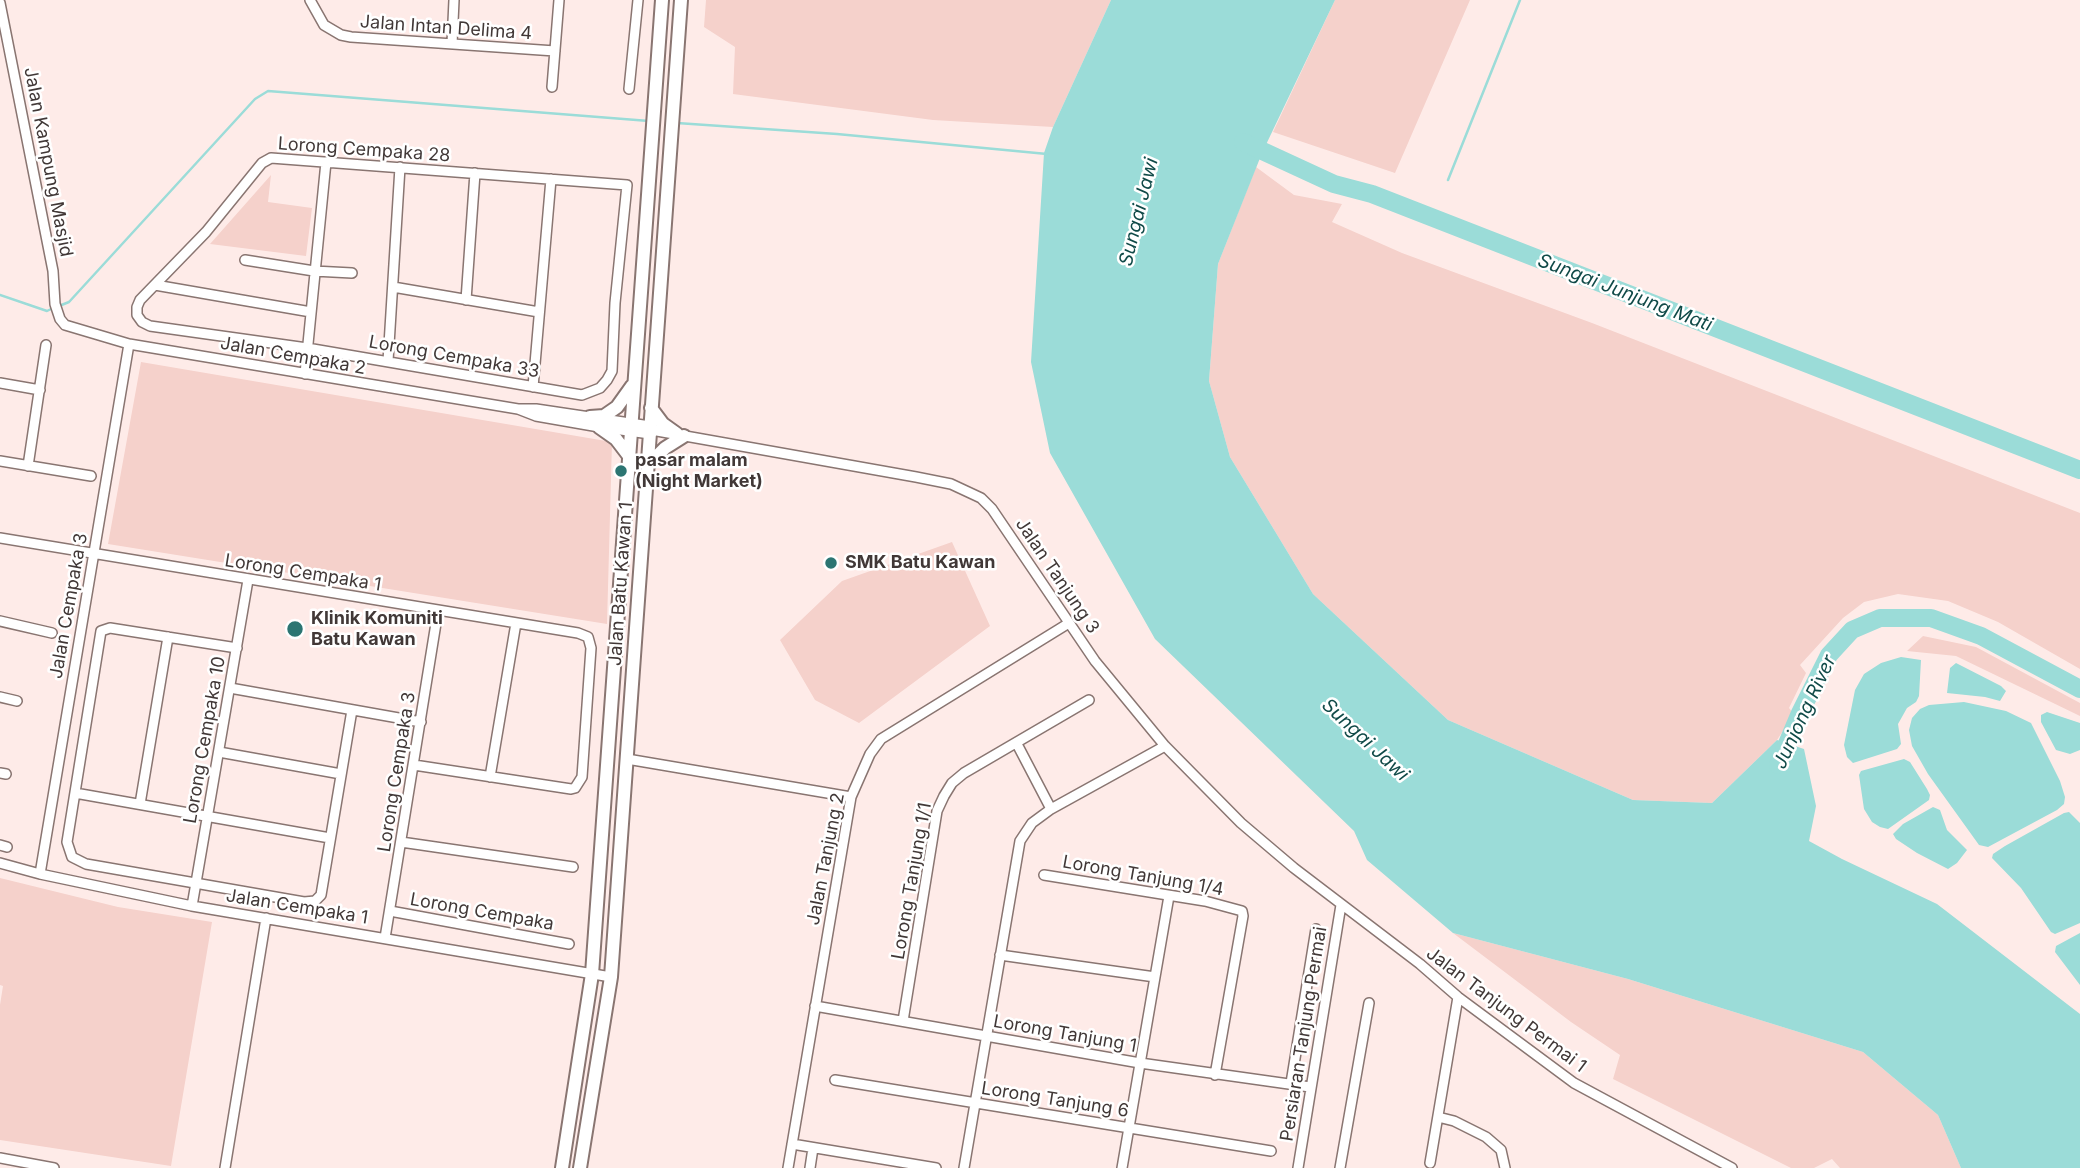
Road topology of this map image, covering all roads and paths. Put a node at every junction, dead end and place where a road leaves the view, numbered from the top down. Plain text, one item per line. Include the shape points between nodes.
1 (310, 0) edge
2 (454, 0) edge
3 (559, 0) edge
4 (638, 0) edge
5 (662, 0) edge
6 (681, 0) edge
7 (0, 3) edge
8 (452, 44) junction
9 (555, 51) junction
10 (552, 87) dead end
11 (629, 89) dead end
12 (326, 162) junction
13 (400, 167) junction
14 (475, 173) junction
15 (551, 179) junction
16 (627, 185) joint
17 (245, 260) dead end
18 (314, 271) junction
19 (352, 273) dead end
20 (155, 285) junction
21 (393, 287) junction
22 (466, 300) junction
23 (311, 312) junction
24 (539, 312) junction
25 (65, 325) joint
26 (129, 344) junction
27 (46, 345) dead end
28 (307, 348) junction
29 (388, 361) junction
30 (305, 374) junction
31 (634, 382) junction
32 (0, 383) edge
33 (533, 387) junction
34 (40, 390) junction
35 (652, 408) junction
36 (518, 409) junction
37 (590, 417) junction
38 (600, 427) junction
39 (631, 427) junction
40 (652, 430) junction
41 (680, 435) junction
42 (629, 457) junction
43 (0, 461) edge
44 (648, 465) junction
45 (28, 466) junction
46 (91, 476) dead end
47 (0, 538) edge
48 (94, 554) junction
49 (248, 580) junction
50 (438, 611) junction
51 (0, 621) edge
52 (516, 623) junction
53 (1069, 623) junction
54 (52, 633) dead end
55 (168, 637) junction
56 (237, 648) junction
57 (591, 648) joint
58 (230, 688) junction
59 (0, 697) edge
60 (1089, 700) dead end
61 (16, 701) dead end
62 (352, 710) junction
63 (421, 722) junction
64 (1017, 744) junction
65 (1165, 746) junction
66 (219, 752) junction
67 (627, 759) junction
68 (414, 765) junction
69 (341, 774) junction
70 (490, 776) junction
71 (75, 793) junction
72 (851, 797) junction
73 (140, 804) junction
74 (1051, 809) junction
75 (208, 816) junction
76 (330, 838) junction
77 (401, 842) junction
78 (0, 863) edge
79 (573, 867) dead end
80 (40, 874) junction
81 (1044, 875) dead end
82 (196, 884) junction
83 (1169, 896) junction
84 (1341, 905) junction
85 (192, 906) junction
86 (390, 911) junction
87 (266, 918) junction
88 (1316, 929) dead end
89 (385, 938) junction
90 (569, 944) dead end
91 (1000, 956) junction
92 (592, 974) junction
93 (611, 976) junction
94 (1155, 977) junction
95 (1458, 997) junction
96 (1369, 1003) dead end
97 (816, 1006) junction
98 (903, 1021) junction
99 (987, 1035) junction
100 (1140, 1063) junction
101 (1215, 1075) junction
102 (835, 1080) dead end
103 (1291, 1083) junction
104 (1310, 1087) junction
105 (975, 1103) junction
106 (1438, 1117) junction
107 (1129, 1128) junction
108 (792, 1144) junction
109 (813, 1148) junction
110 (1271, 1151) dead end
111 (0, 1158) edge
112 (1430, 1163) dead end
113 (889, 1164) edge
114 (54, 1168) edge
115 (225, 1168) edge
116 (562, 1168) edge
117 (580, 1168) edge
118 (788, 1168) edge
119 (810, 1168) edge
120 (936, 1168) edge
121 (964, 1168) edge
122 (1122, 1168) edge
123 (1298, 1168) edge
124 (1340, 1168) edge
125 (1505, 1168) edge
126 (1732, 1168) edge

1 - 8 street, Jalan Intan Delima 4 via 324,24 341,35
2 - 8 street
3 - 9 street
4 - 11 street
5 - 31 street, Jalan Batu Kawan 1
6 - 35 street, Jalan Batu Kawan 1
7 - 25 street, Jalan Kampung Masjid via 53,271 56,309
8 - 9 street, Jalan Intan Delima 4
9 - 10 street
12 - 13 street, Lorong Cempaka 28
12 - 18 street
12 - 20 street, Lorong Cempaka 28 via 266,160
13 - 14 street, Lorong Cempaka 28
13 - 21 street
14 - 15 street, Lorong Cempaka 28
14 - 22 street
15 - 16 street, Lorong Cempaka 28
15 - 24 street
16 - 33 street, Lorong Cempaka 33 via 611,371 600,388 582,395
17 - 18 street
18 - 19 street
18 - 23 street
20 - 23 street
20 - 28 street, Lorong Cempaka 33 via 136,307 137,316 150,326
21 - 22 street
21 - 29 street
22 - 24 street
23 - 28 street
24 - 33 street
25 - 26 street, Jalan Cempaka 2
26 - 30 street, Jalan Cempaka 2
26 - 48 street, Jalan Cempaka 3
27 - 34 street
28 - 29 street, Lorong Cempaka 33
28 - 30 street
29 - 33 street, Lorong Cempaka 33
30 - 36 street, Jalan Cempaka 2
31 - 37 street via 617,407 604,416
31 - 39 street, Jalan Batu Kawan 1
32 - 34 street
34 - 45 street
35 - 40 street, Jalan Batu Kawan 1
35 - 41 street via 663,424
36 - 37 street, Jalan Cempaka 2
36 - 38 street, Jalan Cempaka 2
37 - 39 street, Jalan Cempaka 2
38 - 39 street, Jalan Cempaka 2
38 - 42 street via 617,439
39 - 40 street, Jalan Cempaka 2
39 - 42 street, Jalan Batu Kawan 1
40 - 41 street, Jalan Tanjung 3
40 - 44 street, Jalan Batu Kawan 1
41 - 44 street
41 - 53 street, Jalan Tanjung 3 via 967,490 992,509
42 - 92 street, Jalan Batu Kawan 1
43 - 45 street
44 - 67 street, Jalan Batu Kawan 1
45 - 46 street
47 - 48 street, Lorong Cempaka 1
48 - 49 street, Lorong Cempaka 1
48 - 80 street, Jalan Cempaka 3
49 - 50 street, Lorong Cempaka 1
49 - 56 street, Lorong Cempaka 10
50 - 52 street, Lorong Cempaka 1
50 - 63 street, Lorong Cempaka 3
51 - 54 street
52 - 57 street, Lorong Cempaka 1 via 584,634
52 - 70 street
53 - 65 street, Jalan Tanjung 3
53 - 72 street, Jalan Tanjung 2 via 881,739
55 - 56 street
55 - 71 street via 110,628 99,635
55 - 73 street
56 - 58 street, Lorong Cempaka 10
57 - 70 street, Jalan Batu Kawan 1 via 578,786 571,789
58 - 62 street
58 - 66 street, Lorong Cempaka 10
59 - 61 street
60 - 64 street, Lorong Tanjung 1/1
62 - 63 street
62 - 69 street
63 - 68 street, Lorong Cempaka 3
64 - 74 street
64 - 98 street, Lorong Tanjung 1/1 via 964,772 952,783 937,811
65 - 74 street
65 - 84 street, Jalan Tanjung 3 via 1241,823
66 - 69 street
66 - 75 street, Lorong Cempaka 10
67 - 72 street
67 - 93 street, Jalan Batu Kawan 1
68 - 70 street
68 - 77 street, Lorong Cempaka 3
69 - 76 street
71 - 73 street
71 - 82 street, Jalan Cempaka 1 via 67,842 72,857 86,864
72 - 97 street, Jalan Tanjung 2
73 - 75 street
74 - 91 street via 1032,823 1020,841
75 - 76 street
75 - 82 street, Lorong Cempaka 10
76 - 82 street, Jalan Cempaka 1 via 321,895 315,901
77 - 79 street
77 - 86 street, Lorong Cempaka 3
78 - 80 street, Jalan Cempaka 1
80 - 85 street, Jalan Cempaka 1
81 - 83 street, Lorong Tanjung 1/4
82 - 85 street, Lorong Cempaka 10
83 - 94 street
83 - 101 street, Lorong Tanjung 1/4 via 1242,911
84 - 95 street, Jalan Tanjung Permai 1
84 - 104 street, Persiaran Tanjung Permai
85 - 87 street, Jalan Cempaka 1
86 - 89 street, Lorong Cempaka 3
86 - 90 street, Lorong Cempaka
87 - 89 street, Jalan Cempaka 1
87 - 115 street
88 - 103 street
89 - 92 street, Jalan Cempaka 1
91 - 94 street
91 - 99 street
92 - 93 street, Jalan Cempaka 1
92 - 116 street, Jalan Batu Kawan 1
93 - 117 street, Jalan Batu Kawan 1
94 - 100 street
95 - 106 street
95 - 126 street, Jalan Tanjung Permai 1 via 1574,1083
96 - 124 street
97 - 98 street, Lorong Tanjung 1
97 - 108 street, Jalan Tanjung 2
98 - 99 street, Lorong Tanjung 1
99 - 100 street, Lorong Tanjung 1
99 - 105 street
100 - 101 street, Lorong Tanjung 1
100 - 107 street
101 - 103 street, Lorong Tanjung 1
102 - 105 street, Lorong Tanjung 6
103 - 104 street, Lorong Tanjung 1
104 - 123 street, Persiaran Tanjung Permai
105 - 107 street, Lorong Tanjung 6
105 - 121 street
106 - 112 street
106 - 125 street via 1486,1137 1500,1150
107 - 110 street, Lorong Tanjung 6
107 - 122 street
108 - 109 street
108 - 118 street, Jalan Tanjung 2
109 - 113 street
109 - 119 street
111 - 114 street
113 - 120 street

